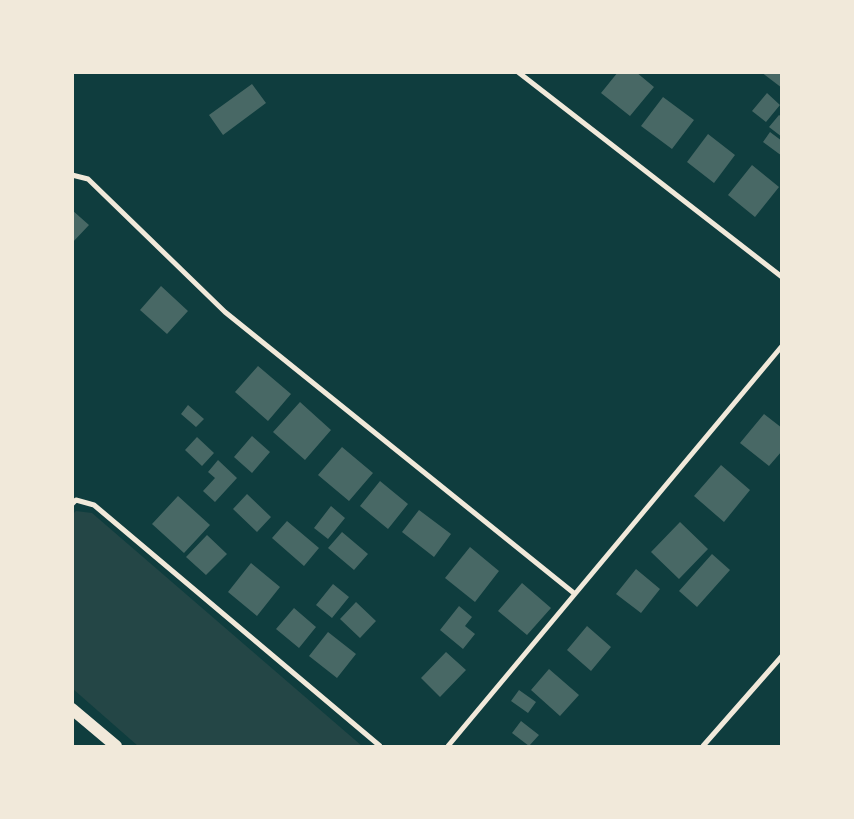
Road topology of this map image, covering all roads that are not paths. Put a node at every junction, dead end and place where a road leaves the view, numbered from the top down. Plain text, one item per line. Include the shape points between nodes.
1 (518, 72) edge
2 (72, 175) edge
3 (782, 277) edge
4 (782, 346) edge
5 (72, 504) edge
6 (575, 594) junction
7 (782, 656) edge
8 (72, 709) edge
9 (116, 746) edge
10 (380, 746) edge
11 (448, 746) edge
12 (704, 746) edge

1 - 3 street
2 - 6 street via 88,178 225,312
4 - 6 street
5 - 10 street via 76,500 94,505
6 - 11 street
7 - 12 street
8 - 9 main road

